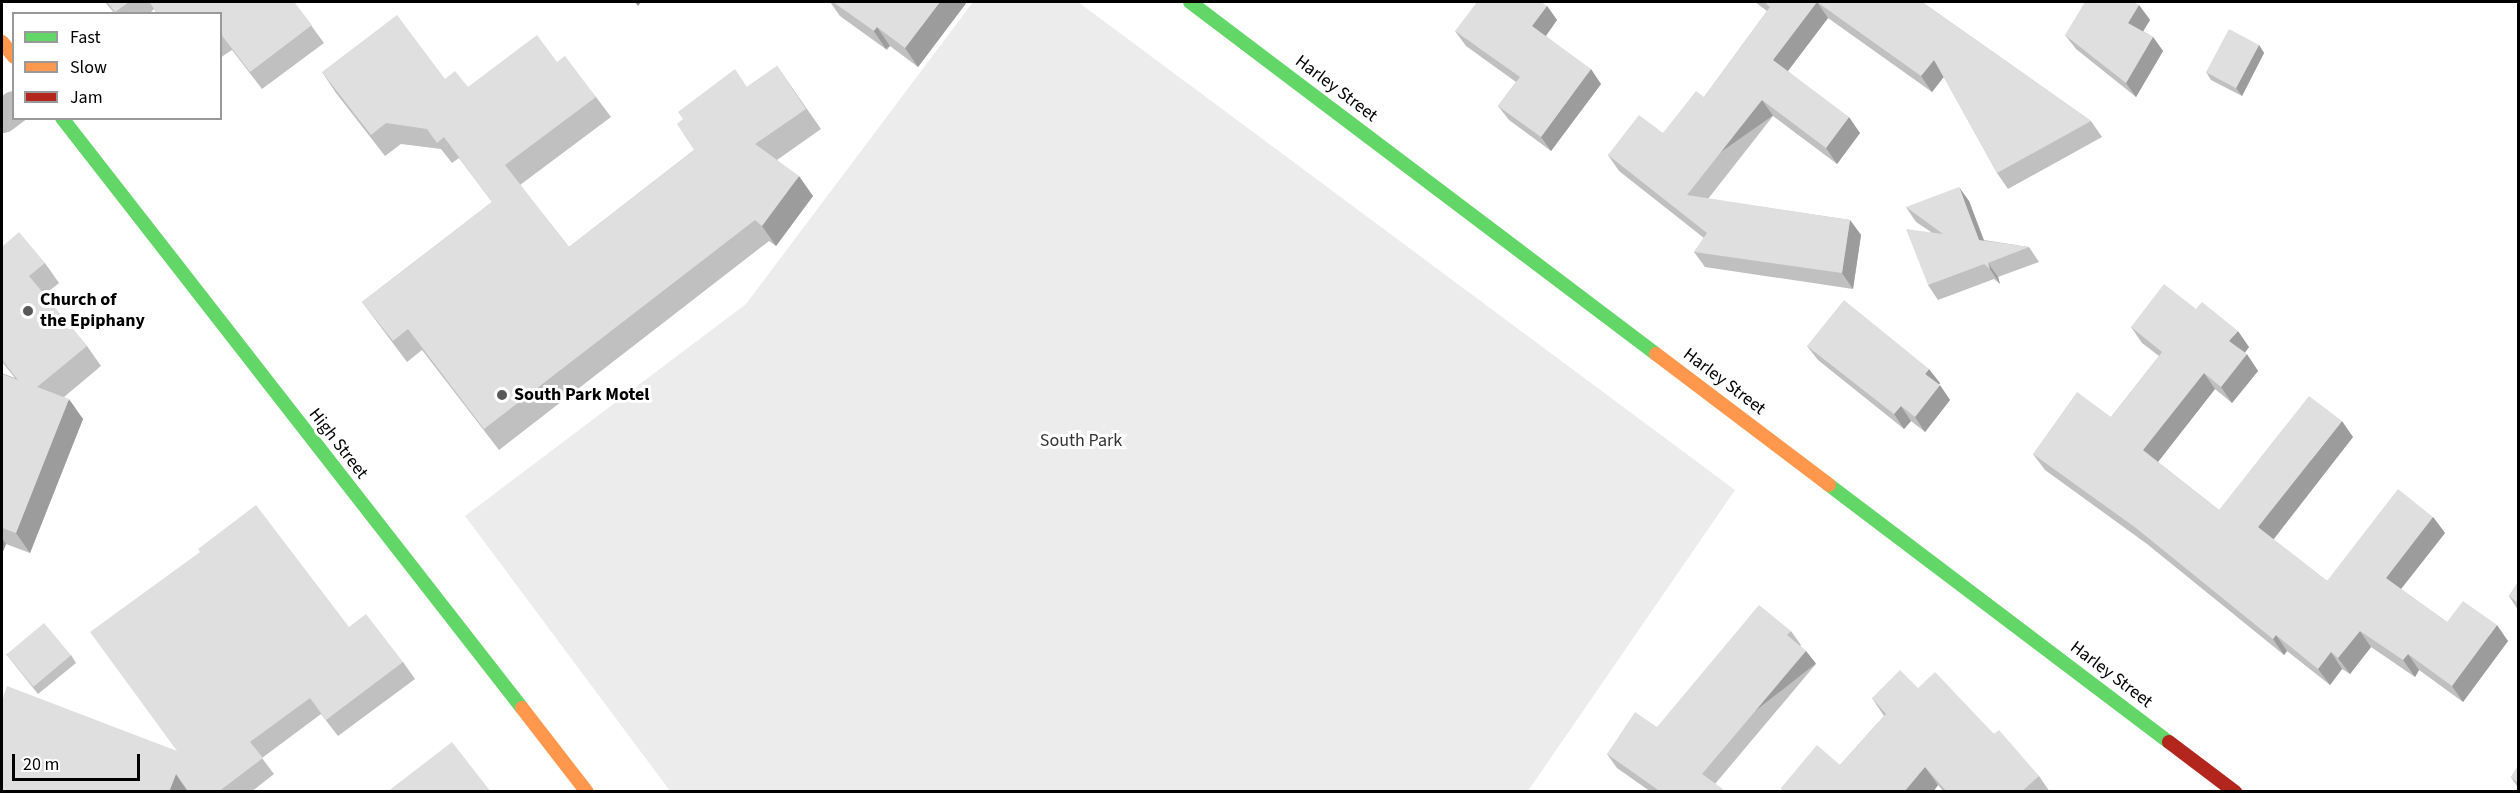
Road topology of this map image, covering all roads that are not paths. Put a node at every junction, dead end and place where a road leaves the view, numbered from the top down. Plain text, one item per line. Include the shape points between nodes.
1 (1190, 2) edge
2 (2, 42) edge
3 (12, 54) edge
4 (64, 120) edge
5 (586, 792) edge
6 (2235, 792) edge

1 - 6 main road, Harley Street
2 - 3 main road
4 - 5 main road, High Street

